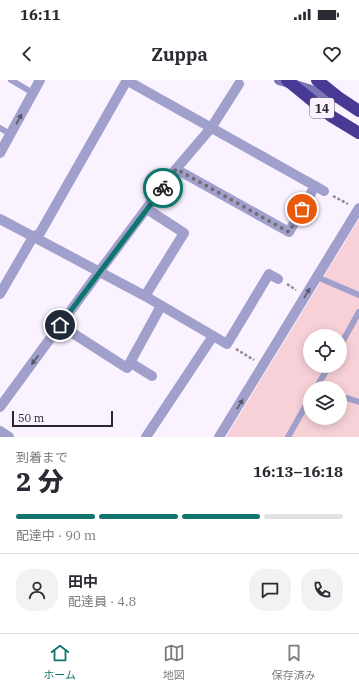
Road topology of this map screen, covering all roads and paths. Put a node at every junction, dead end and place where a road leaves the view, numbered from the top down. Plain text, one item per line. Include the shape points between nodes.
1 (11, 80) edge
2 (40, 80) edge
3 (126, 80) edge
4 (279, 80) edge
5 (287, 80) edge
6 (316, 80) edge
7 (239, 84) dead end
8 (33, 93) junction
9 (359, 105) edge
10 (359, 111) edge
11 (0, 128) edge
12 (211, 128) junction
13 (359, 133) edge
14 (10, 134) junction
15 (0, 153) edge
16 (176, 169) junction
17 (319, 189) junction
18 (147, 209) junction
19 (359, 209) edge
20 (0, 218) edge
21 (32, 237) junction
22 (99, 272) junction
23 (317, 277) junction
24 (278, 279) joint
25 (0, 294) edge
26 (145, 296) junction
27 (306, 296) junction
28 (359, 296) edge
29 (161, 306) junction
30 (359, 312) edge
31 (60, 325) junction
32 (347, 333) edge
33 (213, 336) junction
34 (227, 344) junction
35 (131, 362) junction
36 (264, 365) junction
37 (152, 376) dead end
38 (347, 398) edge
39 (359, 402) edge
40 (0, 407) edge
41 (303, 410) edge
42 (0, 431) edge
43 (9, 437) edge
44 (146, 437) edge
45 (219, 437) edge
46 (288, 437) edge

1 - 8 lane
2 - 8 street
3 - 12 street
3 - 21 street via 40,233
4 - 9 street
5 - 13 highway, 14, bridge via 331,116
6 - 10 highway, 14, bridge
7 - 12 street
14 -> 8 street
11 - 14 lane
12 - 16 street
12 - 17 street
14 - 15 street
16 - 17 street via 289,232
16 - 18 street
17 - 19 path
18 - 22 street
18 - 26 street via 184,233
19 - 23 street
20 - 21 street
21 - 22 street
21 - 25 street
22 - 26 street
22 - 31 street
27 -> 23 street
23 - 28 lane
24 - 27 path
24 - 34 street via 269,274
26 - 29 street
27 - 36 street
29 - 33 street
29 - 35 street
30 - 32 lane
31 - 35 street via 127,368
31 -> 40 street
33 - 34 street
33 - 44 street
34 - 36 path
35 - 37 street
45 -> 36 street
38 - 39 lane
41 - 46 lane
42 - 43 street

